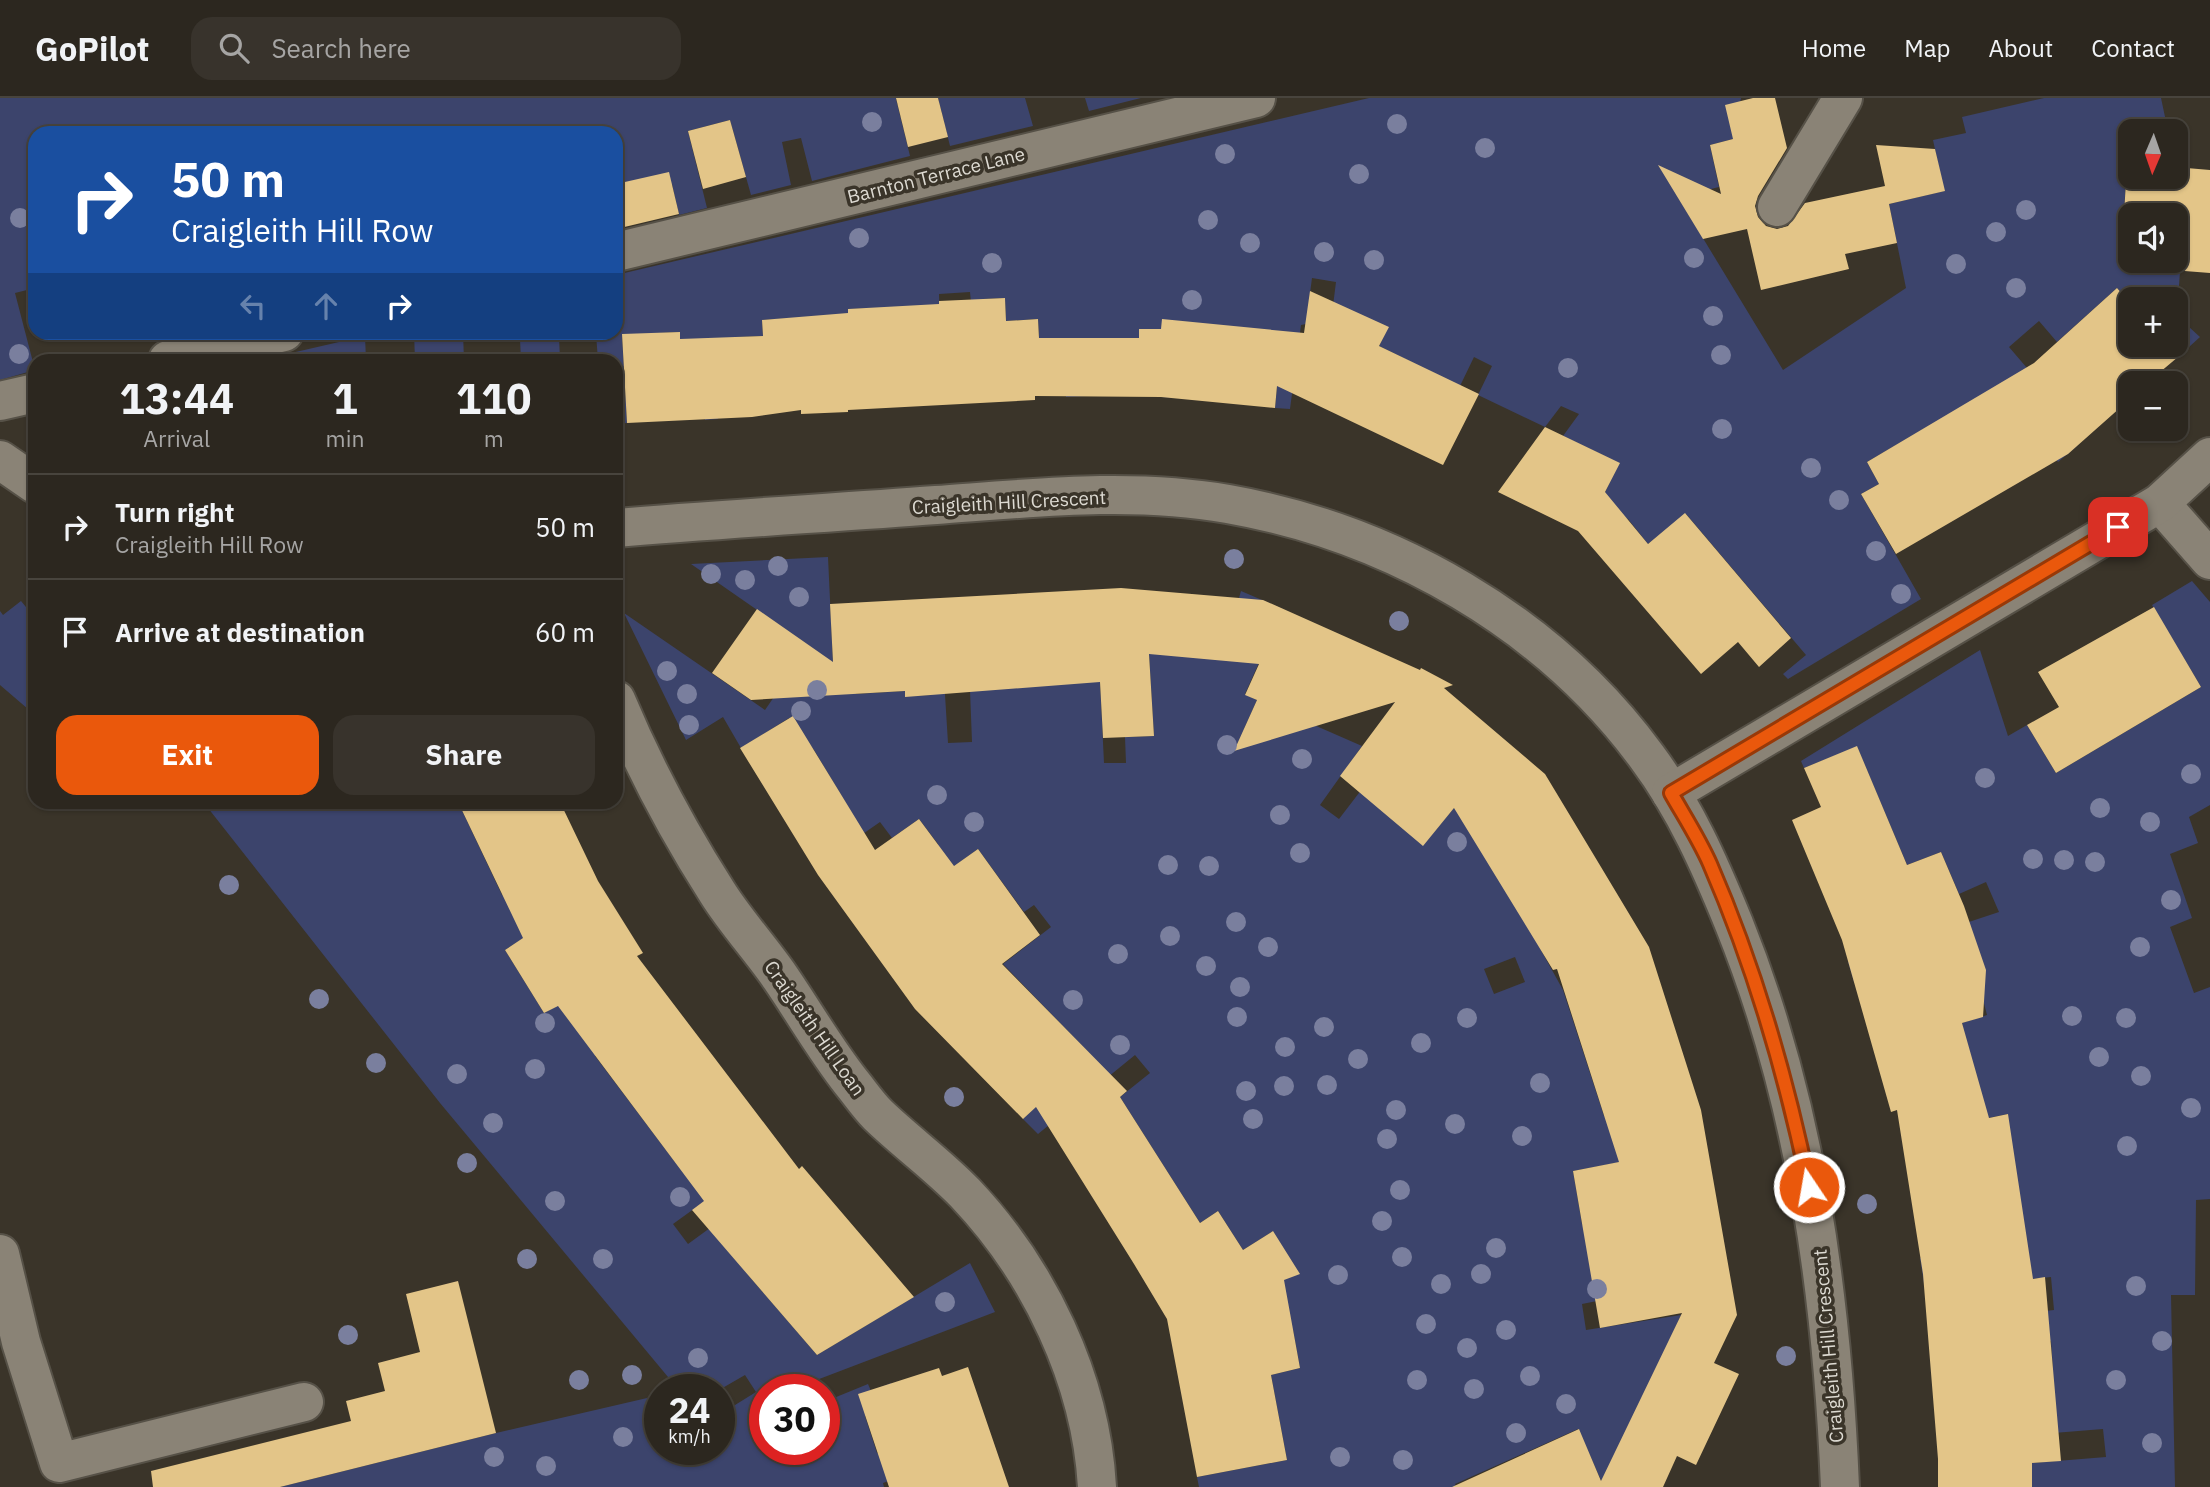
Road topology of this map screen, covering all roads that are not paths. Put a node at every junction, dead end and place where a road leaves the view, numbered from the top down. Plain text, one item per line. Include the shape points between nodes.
1 (1256, 98) edge
2 (1843, 98) edge
3 (1777, 207) dead end
4 (623, 250) edge
5 (251, 340) edge
6 (193, 354) edge
7 (28, 395) edge
8 (0, 401) edge
9 (2210, 457) edge
10 (0, 460) edge
11 (28, 479) edge
12 (2160, 503) junction
13 (623, 526) edge
14 (2210, 560) edge
15 (623, 717) edge
16 (1671, 793) junction
17 (0, 1254) edge
18 (10, 1345) edge
19 (304, 1402) dead end
20 (1097, 1487) edge
21 (1840, 1487) edge

1 - 4 street, Barnton Terrace Lane
2 - 3 street
5 - 6 street
7 - 8 street
9 - 12 street
10 - 11 street
12 - 14 street
12 - 16 street
13 - 16 street, Craigleith Hill Crescent via 1049,496 1177,498 1287,518 1397,555 1446,581 1549,650 1616,719
15 - 20 street, Craigleith Hill Loan via 711,883 822,1043 876,1113 963,1191 996,1228 1026,1275 1053,1321 1083,1402
16 - 21 street, Craigleith Hill Crescent via 1709,861 1765,1007 1785,1080 1814,1209 1824,1279
17 - 18 street
18 - 19 street via 59,1463

